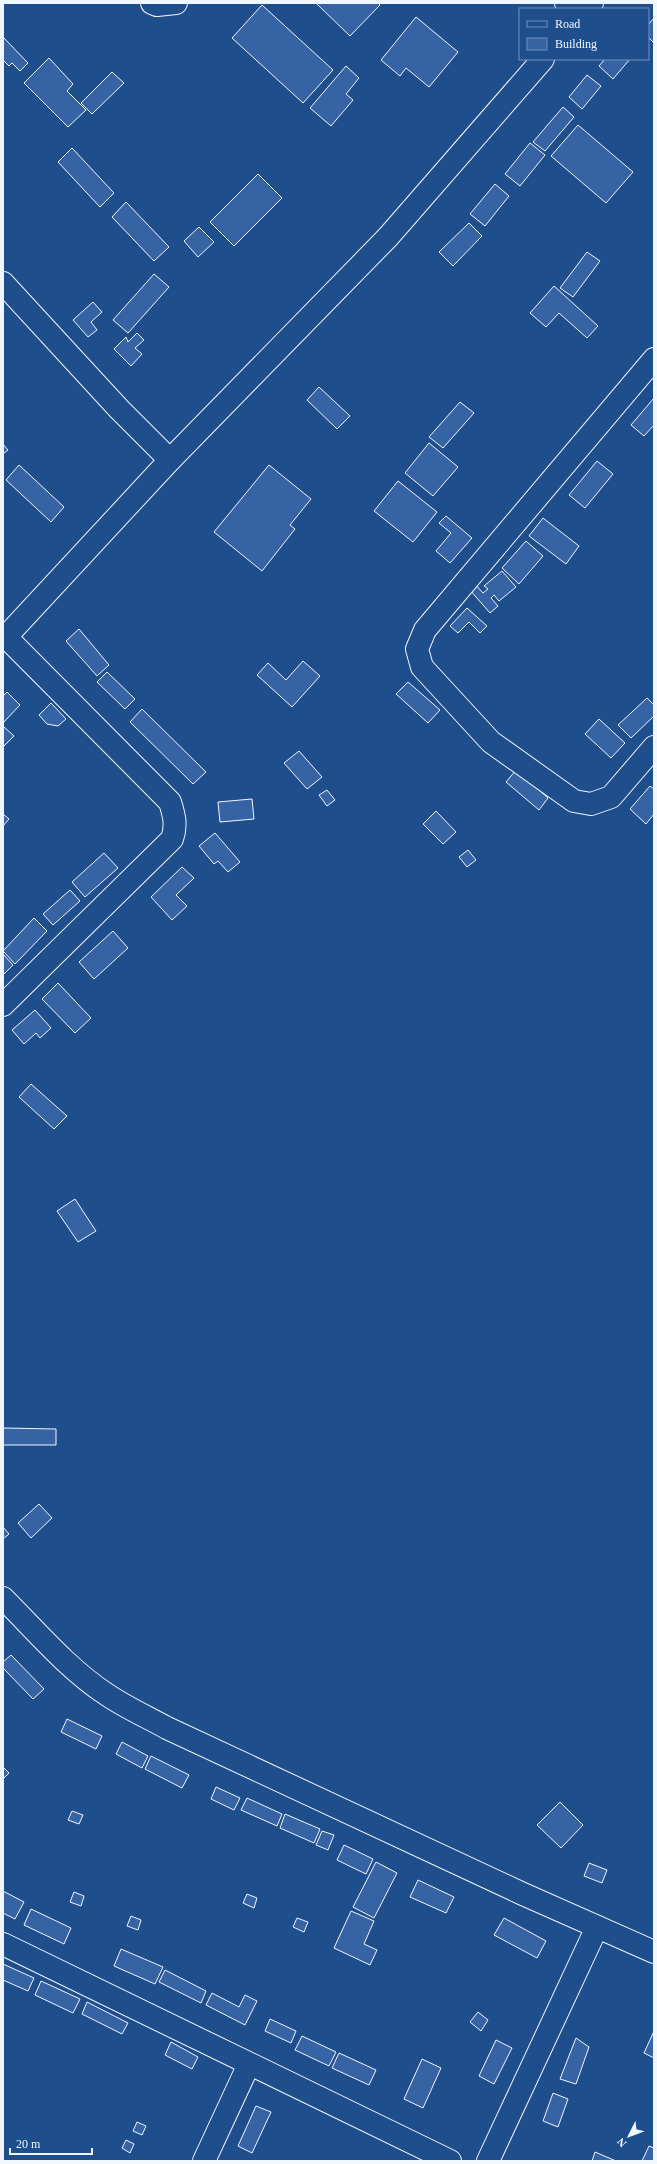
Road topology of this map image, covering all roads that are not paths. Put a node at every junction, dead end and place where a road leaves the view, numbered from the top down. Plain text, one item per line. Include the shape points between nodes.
1 (152, 3) edge
2 (176, 3) edge
3 (542, 60) edge
4 (3, 283) edge
5 (654, 358) edge
6 (170, 460) junction
7 (5, 639) edge
8 (654, 747) edge
9 (3, 1005) edge
10 (3, 1598) edge
11 (597, 1926) junction
12 (3, 1944) edge
13 (654, 1952) edge
14 (249, 2064) junction
15 (204, 2161) edge
16 (450, 2161) edge
17 (488, 2161) edge

1 - 2 street
3 - 6 street via 388,236
4 - 6 street via 119,409
5 - 8 street via 424,630 417,649 422,667 491,742 574,801 591,804 611,798
6 - 7 street
7 - 9 street via 170,802 176,829 172,839
10 - 11 street via 67,1663 105,1693 137,1712 516,1891
11 - 13 street
11 - 17 street
12 - 14 street
14 - 15 street
14 - 16 street

